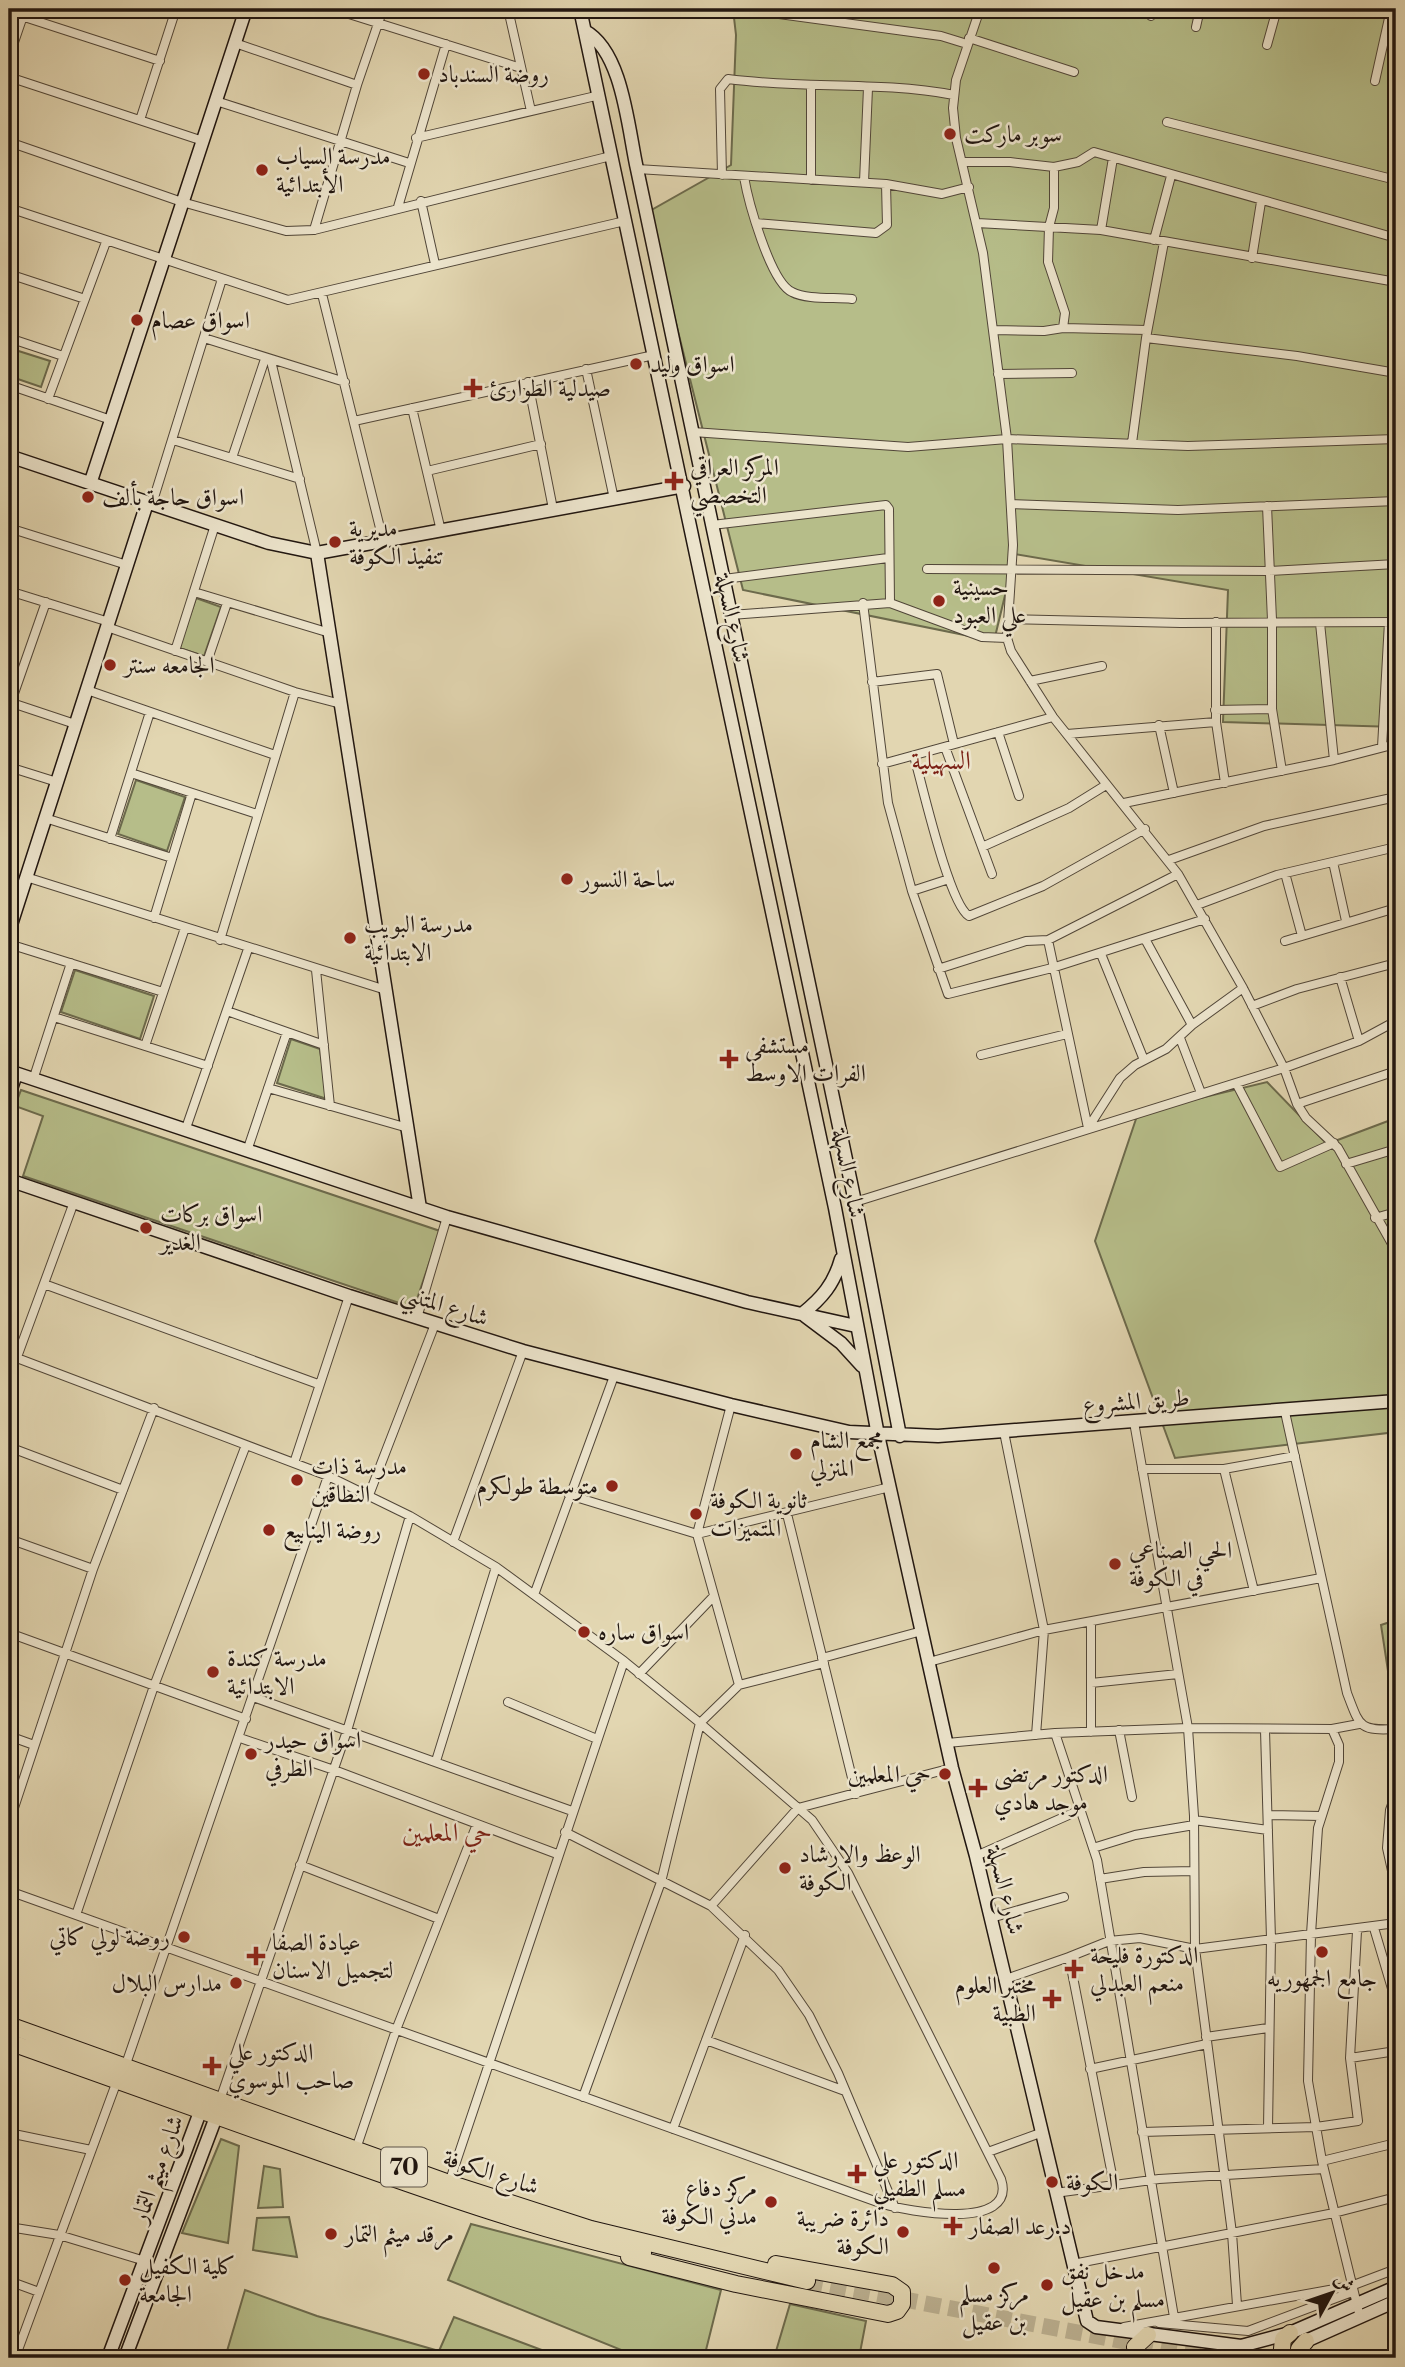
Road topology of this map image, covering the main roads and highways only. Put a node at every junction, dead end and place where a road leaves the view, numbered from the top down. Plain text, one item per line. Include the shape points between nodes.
1 (9, 2025) edge
2 (9, 2042) edge
3 (121, 2074) junction
4 (273, 2118) junction
5 (308, 2131) junction
6 (266, 2133) junction
7 (302, 2148) junction
8 (592, 2236) junction
9 (807, 2286) tunnel mouth
10 (1150, 2328) road end
11 (1290, 2333) road end
12 (1306, 2341) road end
13 (1138, 2358) edge
14 (1281, 2358) edge
15 (1297, 2358) edge

1 - 3 highway, شارع الكوفة / 70
2 - 3 highway, شارع الكوفة / 70
3 - 4 highway, شارع الكوفة / 70
3 - 6 highway, شارع الكوفة / 70 via 208,2114
4 - 5 highway, شارع الكوفة / 70
4 - 6 highway via 275,2128
5 - 7 highway via 300,2138
5 - 8 highway, شارع الكوفة / 70
6 - 7 highway, شارع الكوفة / 70
7 - 8 highway, شارع الكوفة / 70
8 - 8 highway via 640,2262 736,2284 888,2314 902,2304 902,2292 892,2285 632,2232
8 - 9 highway, شارع الكوفة / 70
10 - 13 highway via 1135,2347
11 - 14 highway via 1283,2339
12 - 15 highway

